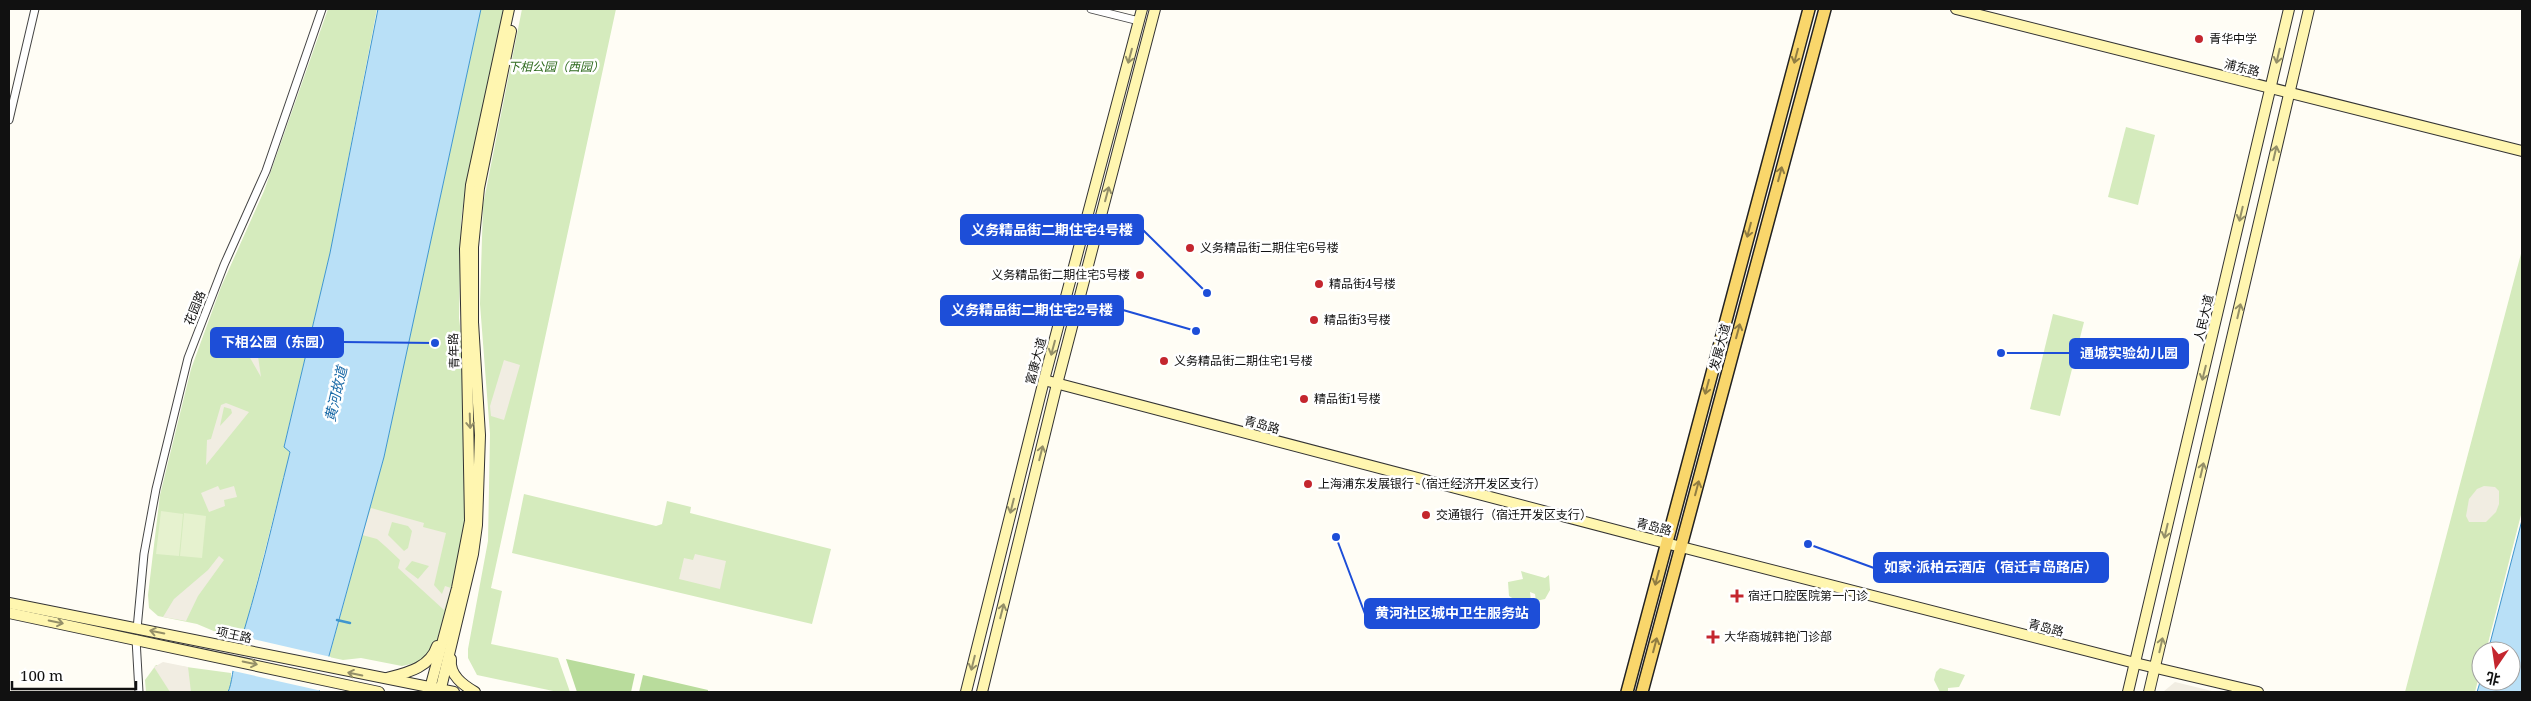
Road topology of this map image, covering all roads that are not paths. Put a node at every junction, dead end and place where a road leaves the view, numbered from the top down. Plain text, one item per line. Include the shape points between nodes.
1 (36, 9) edge
2 (322, 9) edge
3 (509, 9) edge
4 (516, 9) edge
5 (1091, 9) edge
6 (1142, 9) edge
7 (1155, 9) edge
8 (1809, 9) edge
9 (1825, 9) edge
10 (1956, 9) edge
11 (2289, 9) edge
12 (2309, 9) edge
13 (1139, 21) junction
14 (2270, 88) junction
15 (2289, 94) junction
16 (9, 120) edge
17 (2522, 151) edge
18 (1044, 380) junction
19 (1057, 384) junction
20 (1666, 543) junction
21 (1681, 547) junction
22 (460, 591) junction
23 (9, 603) edge
24 (9, 612) edge
25 (137, 634) junction
26 (2135, 663) junction
27 (2155, 668) junction
28 (383, 680) junction
29 (435, 690) edge
30 (139, 692) edge
31 (378, 692) edge
32 (454, 692) edge
33 (475, 692) edge
34 (966, 692) edge
35 (982, 692) edge
36 (1627, 692) edge
37 (1642, 692) edge
38 (2128, 692) edge
39 (2149, 692) edge
40 (2258, 692) edge

1 - 16 street
2 - 25 street, 花园路 via 266,171 224,265 188,358 168,431 150,519
3 -> 22 street, 青年路 via 471,184 465,249 470,521
4 - 22 street, 青年路 via 479,188 473,247 472,292 480,435 478,525
5 - 13 street
6 - 13 street, 富康大道
19 -> 7 street
8 -> 20 main road, 发展大道
21 -> 9 main road, 发展大道
10 - 14 street, 浦东路
11 -> 14 street, 人民大道
12 - 15 street
13 -> 18 street, 富康大道
14 - 15 street, 浦东路
14 -> 26 street, 人民大道
15 - 17 street, 浦东路
27 -> 15 street
18 - 19 street, 青岛路
18 -> 34 street, 富康大道
19 - 20 street, 青岛路
35 -> 19 street
20 - 21 street, 青岛路
20 -> 36 main road, 发展大道
21 - 26 street, 青岛路
37 -> 21 main road, 发展大道
22 - 28 street via 435,653 428,661 408,672
22 - 29 street, 青年路
22 - 33 street via 451,663 458,680
23 - 25 street, 项王路
24 -> 25 street, 项王路
28 -> 25 street, 项王路 via 205,642
25 - 30 street, 花园路
25 -> 31 street, 项王路 via 202,653
26 - 27 street, 青岛路
26 - 38 street, 人民大道
27 - 39 street
27 - 40 street, 青岛路
28 - 29 street, 项王路
29 - 32 street, 项王路

